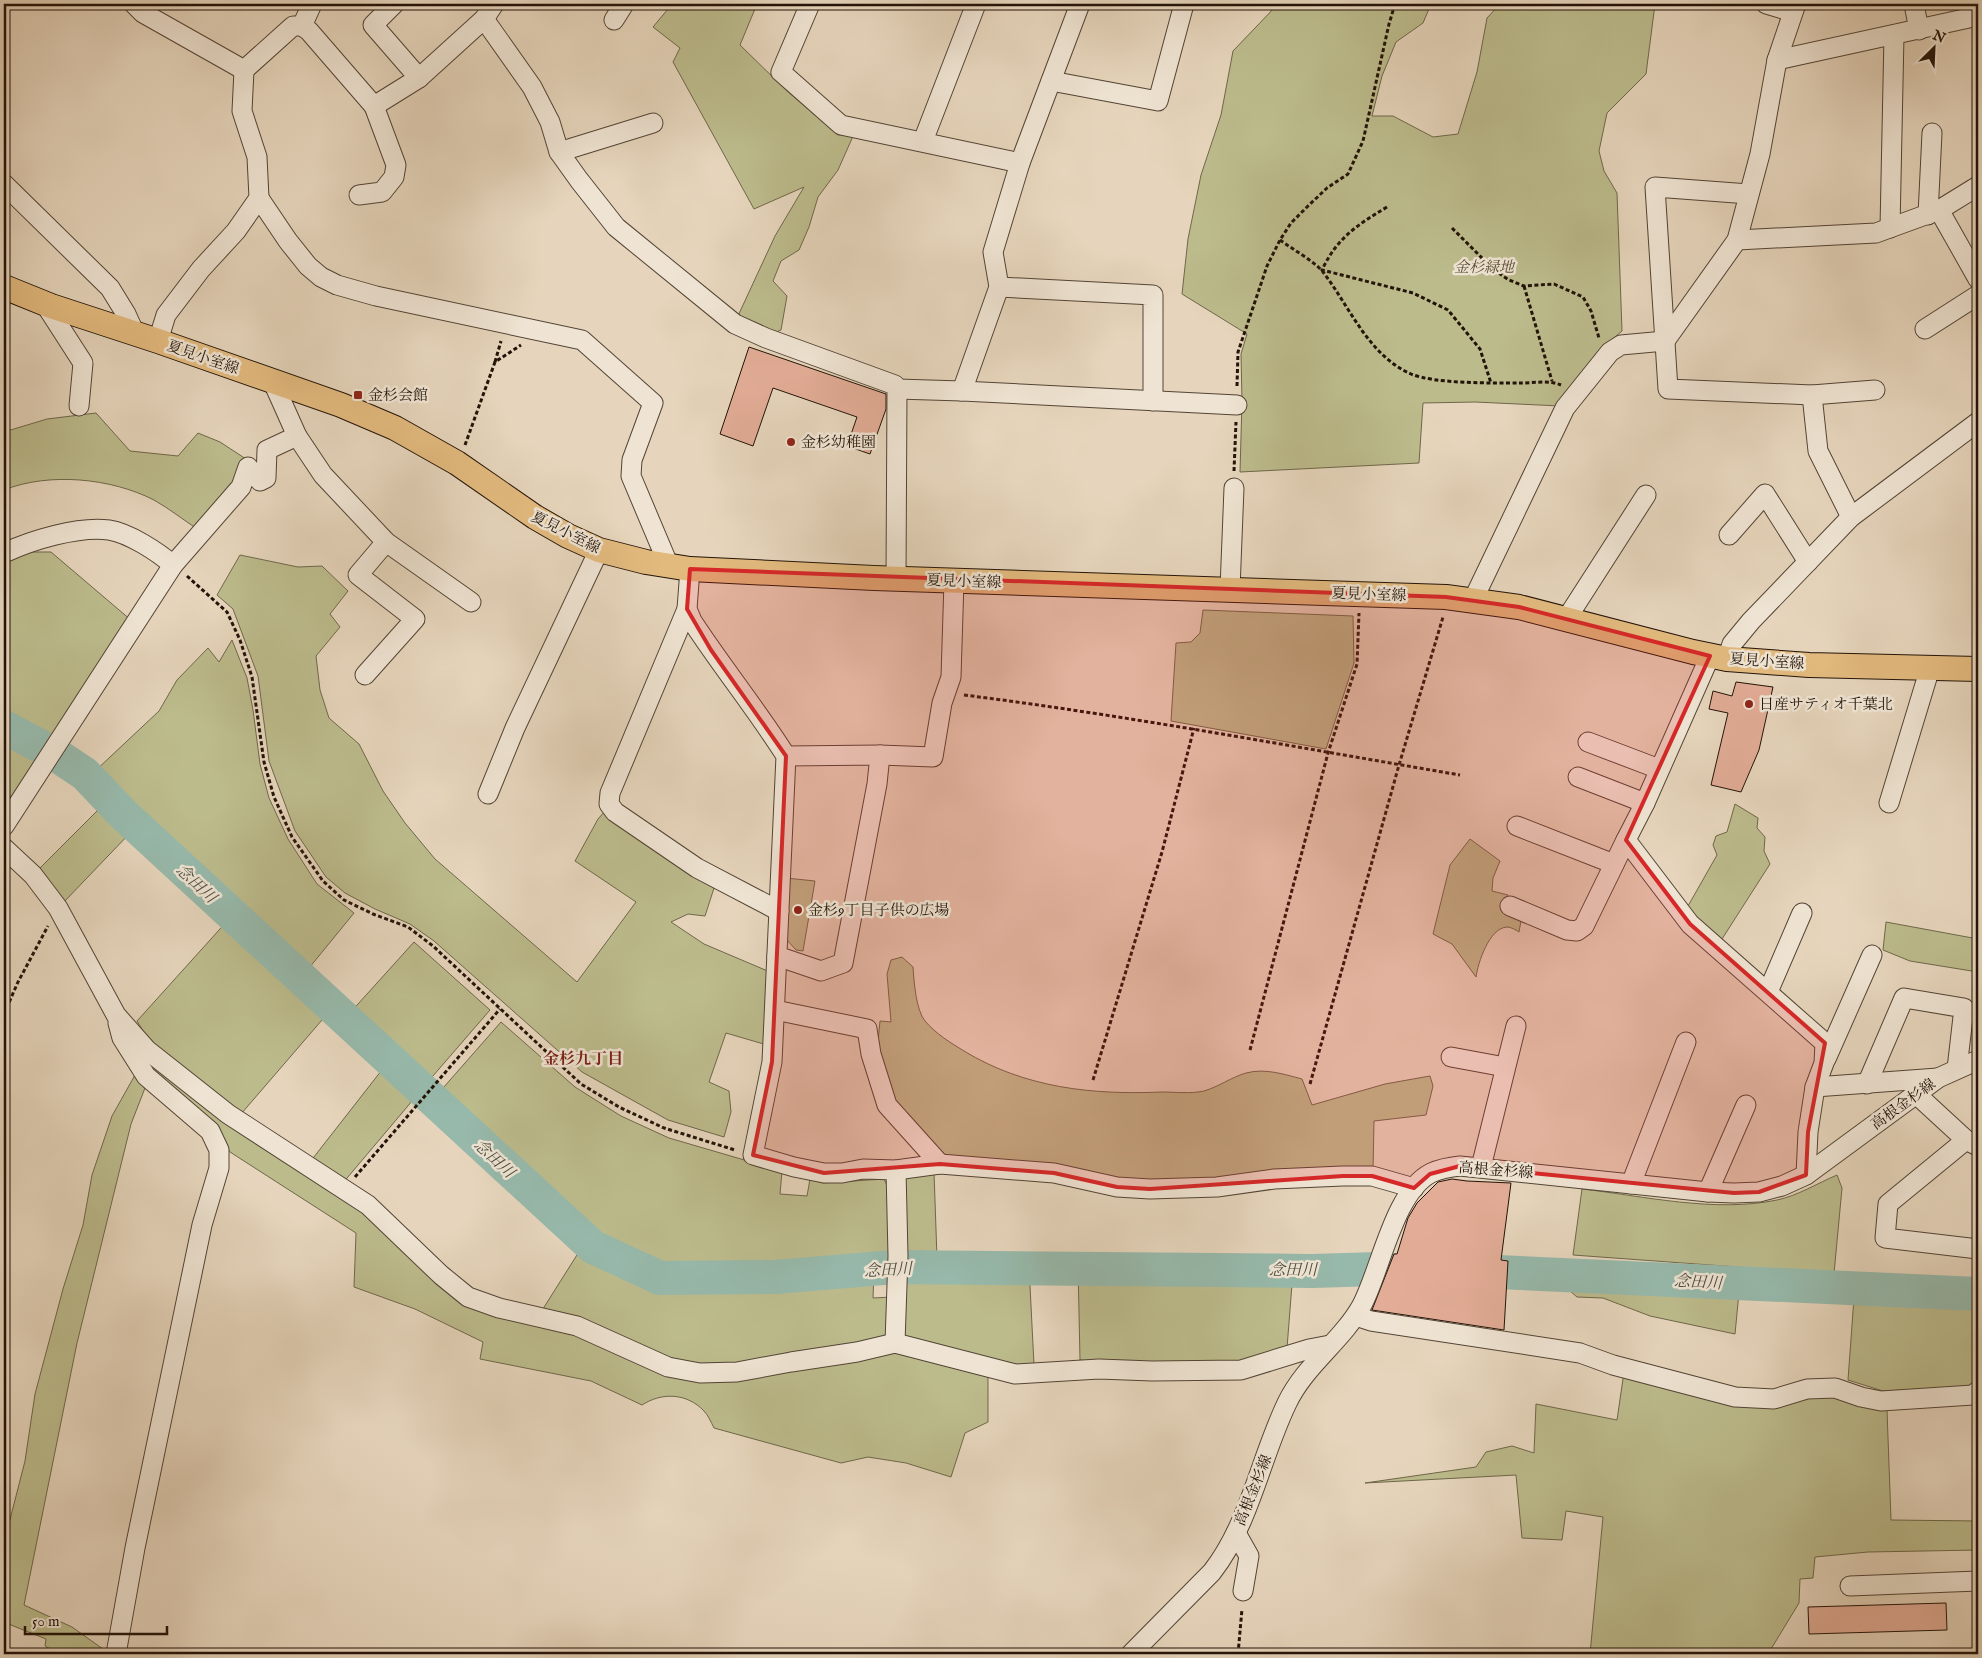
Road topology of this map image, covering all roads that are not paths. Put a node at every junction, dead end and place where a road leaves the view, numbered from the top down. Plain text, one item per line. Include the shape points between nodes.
1 (134, 4) edge
2 (312, 4) edge
3 (394, 4) edge
4 (624, 4) edge
5 (810, 4) edge
6 (976, 4) edge
7 (1080, 4) edge
8 (1184, 4) edge
9 (1766, 4) edge
10 (1914, 4) edge
11 (1795, 8) edge
12 (489, 11) edge
13 (1978, 16) edge
14 (614, 20) dead end
15 (302, 26) junction
16 (1919, 30) junction
17 (1894, 35) junction
18 (1777, 60) junction
19 (244, 70) junction
20 (419, 78) junction
21 (1051, 81) junction
22 (374, 106) junction
23 (654, 123) dead end
24 (1932, 133) dead end
25 (923, 142) junction
26 (559, 152) junction
27 (1020, 163) junction
28 (4, 184) edge
29 (1978, 186) edge
30 (1749, 194) junction
31 (359, 195) dead end
32 (259, 198) junction
33 (1934, 212) junction
34 (1890, 228) junction
35 (1737, 240) junction
36 (1978, 279) edge
37 (4, 287) edge
38 (999, 287) junction
39 (1978, 295) edge
40 (45, 304) junction
41 (1925, 329) dead end
42 (134, 334) junction
43 (158, 341) junction
44 (1665, 341) junction
45 (272, 380) junction
46 (898, 389) junction
47 (962, 390) junction
48 (1875, 390) dead end
49 (1812, 395) junction
50 (1153, 401) junction
51 (1237, 405) road end
52 (79, 406) dead end
53 (1978, 422) edge
54 (297, 436) junction
55 (1234, 488) road end
56 (1646, 495) dead end
57 (1851, 517) junction
58 (1729, 535) dead end
59 (386, 542) junction
60 (599, 550) junction
61 (4, 553) edge
62 (1808, 562) junction
63 (173, 566) junction
64 (680, 568) junction
65 (896, 578) junction
66 (954, 581) junction
67 (1230, 590) junction
68 (1473, 600) junction
69 (470, 602) dead end
70 (688, 609) junction
71 (1567, 618) junction
72 (1718, 657) junction
73 (1930, 668) junction
74 (1978, 669) edge
75 (365, 675) dead end
76 (1588, 742) dead end
77 (880, 755) junction
78 (786, 756) junction
79 (1659, 769) junction
80 (1578, 777) dead end
81 (488, 794) dead end
82 (1645, 803) junction
83 (1889, 803) dead end
84 (4, 826) edge
85 (1517, 826) dead end
86 (1626, 840) junction
87 (4, 848) edge
88 (1614, 864) junction
89 (1510, 906) dead end
90 (779, 911) junction
91 (1802, 913) dead end
92 (1872, 955) dead end
93 (777, 956) junction
94 (1768, 992) junction
95 (774, 1010) junction
96 (116, 1015) junction
97 (1516, 1026) dead end
98 (1686, 1042) dead end
99 (1451, 1057) dead end
100 (1978, 1060) edge
101 (1824, 1063) junction
102 (1505, 1067) junction
103 (1957, 1069) junction
104 (1938, 1078) junction
105 (1867, 1084) junction
106 (1815, 1086) junction
107 (1916, 1094) junction
108 (1746, 1105) dead end
109 (1972, 1143) edge
110 (940, 1164) junction
111 (1481, 1167) junction
112 (896, 1170) junction
113 (1806, 1175) junction
114 (1631, 1184) junction
115 (1708, 1192) junction
116 (1409, 1194) junction
117 (1978, 1249) edge
118 (1359, 1310) junction
119 (895, 1343) junction
120 (1330, 1345) junction
121 (1978, 1391) edge
122 (1236, 1533) junction
123 (1978, 1580) edge
124 (1850, 1586) dead end
125 (1243, 1591) road end
126 (116, 1654) edge
127 (1131, 1654) edge

1 - 19 street via 143,13
2 - 15 street
3 - 20 street via 373,25
4 - 14 street
5 - 25 street via 781,72 841,125
6 - 25 street
7 - 21 street
8 - 21 street via 1158,101
9 - 11 street
10 - 16 street
11 - 18 street
12 - 20 street
12 - 26 street via 550,122
13 - 16 street
15 - 19 street via 293,26
15 - 22 street via 310,30
16 - 17 street
17 - 18 street
17 - 34 street
18 - 30 street via 1760,154
19 - 32 street via 242,111 257,157
20 - 22 street
21 - 27 street
22 - 31 street via 396,165 394,177 382,192
23 - 26 street
24 - 33 street
25 - 27 street
26 - 46 street via 616,227 735,324 895,385
27 - 38 street via 994,252
28 - 42 street via 110,288
29 - 33 street
30 - 35 street
30 - 44 street via 1655,187
32 - 43 street via 236,231 201,269 166,315
32 - 64 street via 308,266 337,285 582,340 653,404 632,460 631,476
33 - 34 street
33 - 36 street
34 - 35 street via 1876,233
35 - 44 street
37 - 40 main road, 夏見小室線
38 - 47 street
38 - 50 street via 1153,295
39 - 41 street
40 - 42 main road, 夏見小室線
40 - 52 street via 83,362
42 - 43 main road, 夏見小室線
43 - 45 main road, 夏見小室線
44 - 49 street via 1668,389
44 - 68 street via 1621,345 1610,352 1565,408
45 - 54 street
45 - 60 main road, 夏見小室線 via 395,428 457,463 535,517
46 - 47 street
46 - 65 street
47 - 50 street
48 - 49 street
49 - 57 street via 1818,451
50 - 51 street
53 - 57 street
54 - 59 street via 323,475
54 - 63 street via 267,450 266,478 260,481 248,468 241,487
55 - 67 street
56 - 71 street
57 - 62 street
58 - 62 street via 1765,494
59 - 69 street
59 - 75 street via 358,575 415,619
60 - 64 main road, 夏見小室線
60 - 81 street via 515,728
61 - 63 street via 66,532 110,530 161,555
62 - 72 street
63 - 84 street
64 - 65 main road, 夏見小室線
64 - 70 street
65 - 66 main road, 夏見小室線
66 - 67 main road, 夏見小室線
66 - 77 street via 951,678 942,703 933,757
67 - 68 main road, 夏見小室線 via 1446,596
68 - 71 main road, 夏見小室線
70 - 78 street via 710,650 764,720
70 - 90 street via 610,793 609,804 615,812 697,868
71 - 72 main road, 夏見小室線
72 - 73 main road, 夏見小室線
72 - 79 street
73 - 74 main road, 夏見小室線
73 - 83 street
76 - 79 street
77 - 78 street
77 - 93 street via 843,963 821,971
78 - 90 street
79 - 82 street
80 - 82 street
82 - 86 street
85 - 88 street
86 - 88 street
86 - 94 street via 1690,924
87 - 96 street via 33,875 58,908
88 - 89 street via 1584,926 1577,931 1567,930
90 - 93 street
91 - 94 street
92 - 101 street
93 - 95 street
94 - 101 street via 1825,1043
95 - 110 street via 867,1029 887,1105
95 - 112 street via 772,1062 753,1155 824,1173
96 - 119 street via 148,1050 228,1114 368,1205 441,1276 468,1297 499,1308 577,1326 668,1368 700,1373 737,1372
96 - 126 street via 122,1038 146,1076 210,1131 219,1150 220,1168 202,1225
97 - 102 street
98 - 114 street
99 - 102 street
100 - 103 street, 高根金杉線
101 - 106 street
102 - 111 street
103 - 104 street, 高根金杉線
103 - 105 street via 1964,1008 1904,998
104 - 105 street
104 - 107 street, 高根金杉線
105 - 106 street
106 - 113 street
107 - 109 street
107 - 113 street, 高根金杉線
108 - 115 street
109 - 117 street via 1888,1204 1885,1238
110 - 112 street
110 - 116 street via 1054,1174 1117,1187 1150,1189 1217,1187 1282,1178 1372,1176
111 - 114 street, 高根金杉線
111 - 116 street, 高根金杉線 via 1444,1168 1430,1174
112 - 119 street
113 - 115 street, 高根金杉線 via 1759,1192
114 - 115 street, 高根金杉線
116 - 118 street, 高根金杉線
118 - 120 street, 高根金杉線
118 - 121 street via 1371,1321 1580,1353 1622,1368 1735,1396 1774,1398 1807,1389 1835,1388 1881,1401 1973,1395
119 - 120 street via 1015,1374 1099,1369 1240,1370
120 - 122 street, 高根金杉線 via 1299,1382 1287,1403
122 - 125 street via 1249,1556
122 - 127 street, 高根金杉線 via 1212,1572
123 - 124 street

